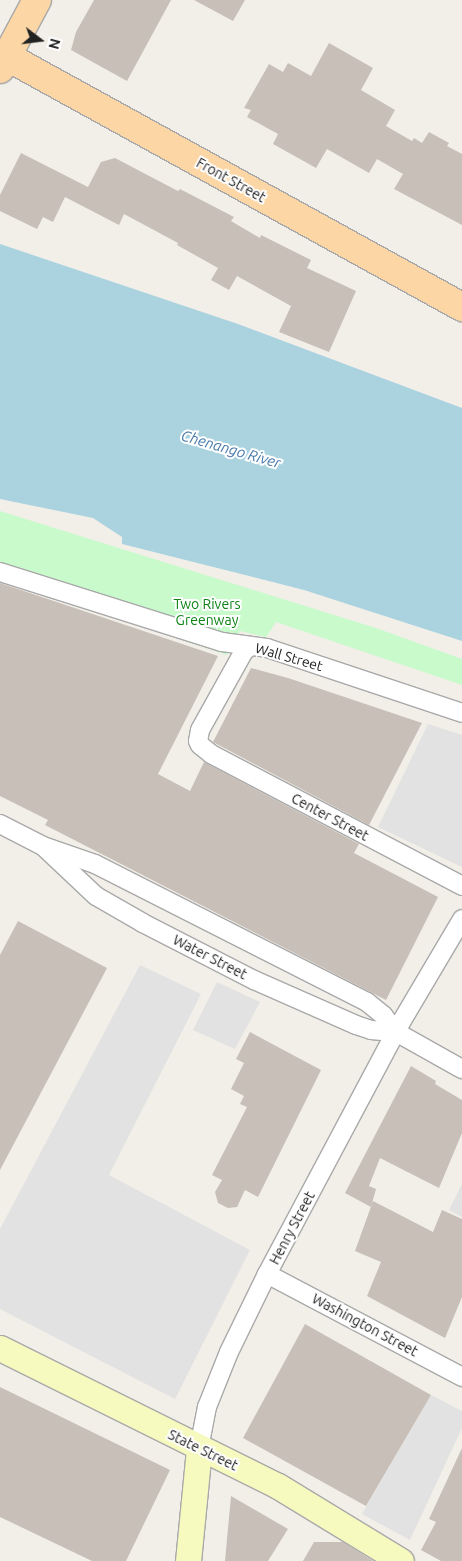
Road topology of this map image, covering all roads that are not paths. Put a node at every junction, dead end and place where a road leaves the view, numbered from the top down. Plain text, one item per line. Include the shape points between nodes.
1 (37, 0) edge
2 (2, 59) edge
3 (462, 307) edge
4 (0, 572) edge
5 (251, 646) junction
6 (462, 713) edge
7 (0, 824) edge
8 (43, 846) junction
9 (462, 886) edge
10 (462, 919) edge
11 (396, 1032) junction
12 (462, 1070) edge
13 (267, 1274) junction
14 (0, 1348) edge
15 (462, 1377) edge
16 (199, 1448) junction
17 (188, 1561) edge
18 (401, 1561) edge

1 - 2 main road
2 - 3 main road, Front Street
4 - 5 street, Wall Street via 222,642
5 - 6 street, Wall Street via 267,648
5 - 9 street, Center Street via 244,651 200,730 200,746
7 - 8 street, Water Street
8 - 11 street, Water Street via 95,864 367,1002 384,1015
8 - 11 street, Water Street via 96,896 143,923 254,980 356,1025
10 - 11 street, Henry Street
11 - 12 street, Water Street
11 - 13 street, Henry Street
13 - 15 street, Washington Street
13 - 16 street, Henry Street via 207,1406
14 - 16 street, State Street
16 - 17 street, Henry Street
16 - 18 street, State Street via 278,1486

